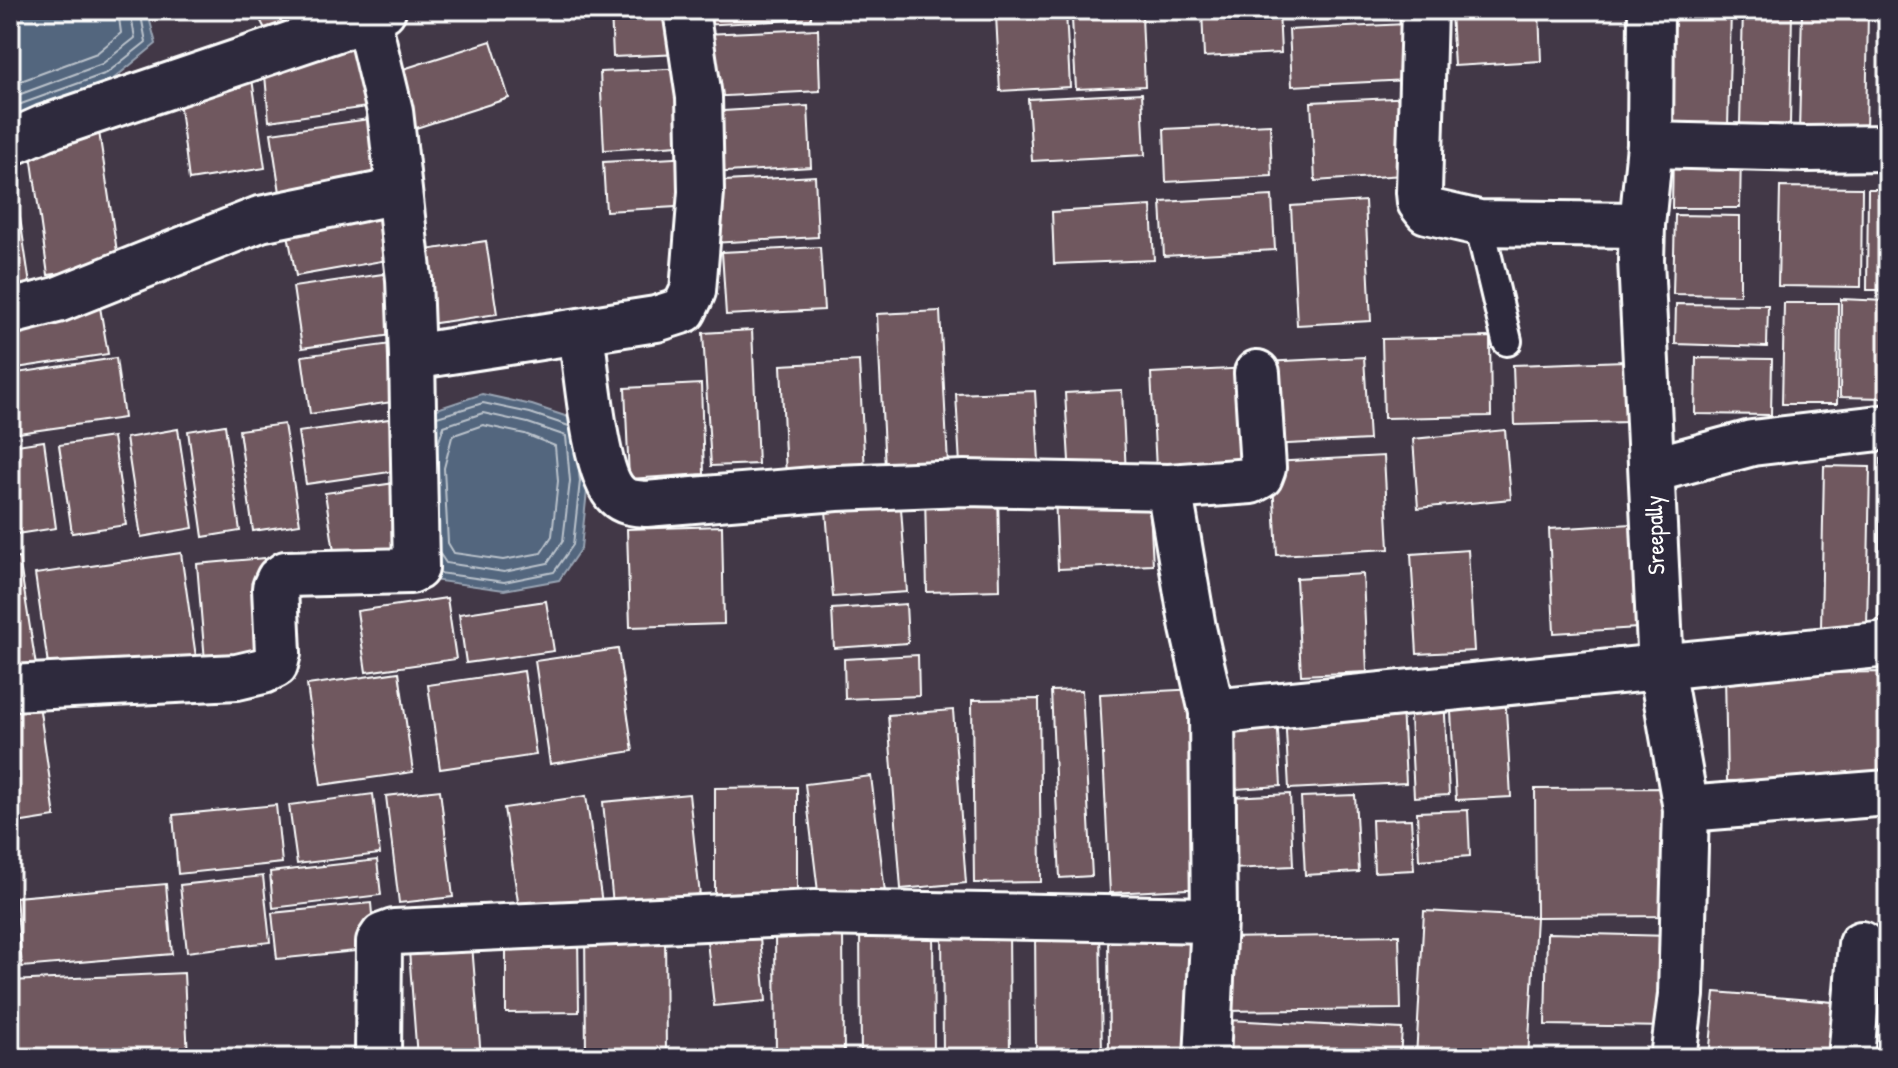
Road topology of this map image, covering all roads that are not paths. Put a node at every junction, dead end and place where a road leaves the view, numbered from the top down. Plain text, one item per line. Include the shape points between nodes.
1 (686, 10) edge
2 (1424, 10) edge
3 (1651, 10) edge
4 (376, 14) edge
5 (10, 143) edge
6 (1650, 145) junction
7 (1888, 148) edge
8 (398, 191) junction
9 (1479, 223) junction
10 (1642, 225) junction
11 (10, 312) edge
12 (581, 331) junction
13 (1507, 341) dead end
14 (412, 357) junction
15 (1257, 373) dead end
16 (1888, 427) edge
17 (1652, 470) junction
18 (1169, 487) junction
19 (1888, 644) edge
20 (1661, 668) junction
21 (10, 688) edge
22 (1212, 712) junction
23 (1888, 793) edge
24 (1686, 809) junction
25 (1214, 920) junction
26 (1861, 944) dead end
27 (376, 1058) edge
28 (1207, 1058) edge
29 (1673, 1058) edge
30 (1851, 1058) edge

1 - 12 street via 699,97 701,192 693,291 684,310
2 - 9 street via 1420,202 1427,211
3 - 6 street, Sreepally
4 - 5 street
4 - 8 street via 369,31 390,111
6 - 7 street
6 - 10 street, Sreepally
8 - 11 street via 260,219 57,300
8 - 14 street
9 - 10 street
9 - 13 lane
10 - 17 street, Sreepally
12 - 14 street
12 - 18 street via 599,456 607,481 628,502 964,483
14 - 21 street via 416,568 286,574 275,588 278,653 275,665 263,671 237,677
15 - 18 street via 1260,476
16 - 17 street via 1752,443
17 - 20 street, Sreepally
18 - 22 street
19 - 20 street
20 - 22 street
20 - 24 street, Sreepally
22 - 25 street
23 - 24 street
24 - 29 street, Sreepally via 1681,995
25 - 27 street via 814,913 394,932 379,942
25 - 28 street
26 - 30 street

